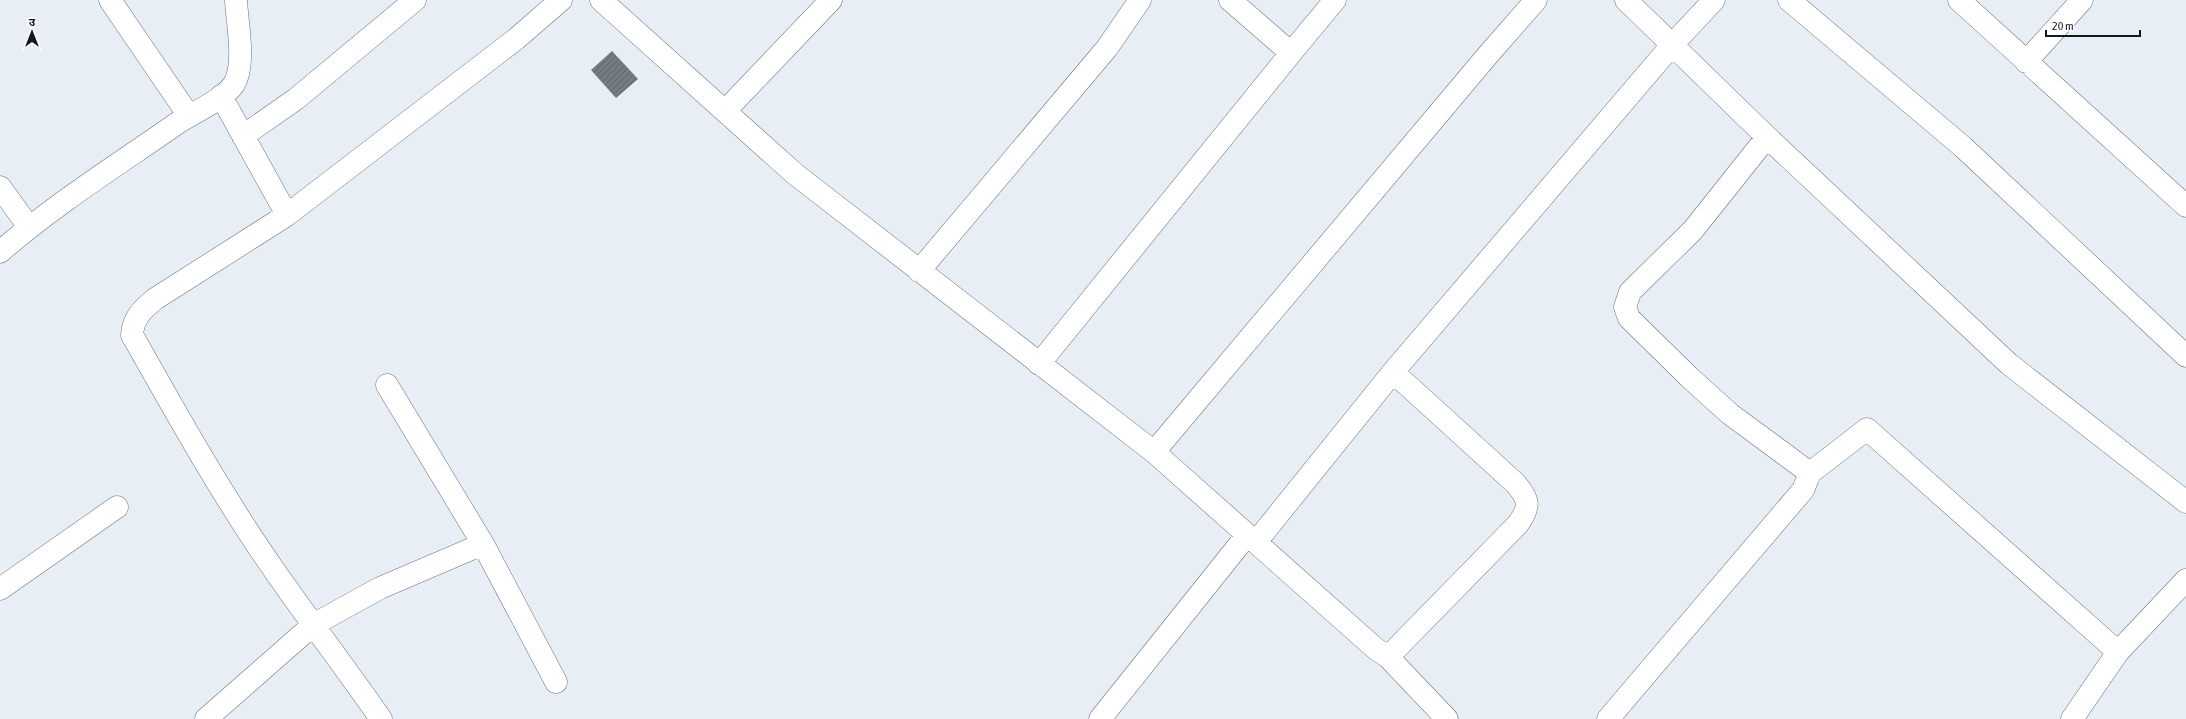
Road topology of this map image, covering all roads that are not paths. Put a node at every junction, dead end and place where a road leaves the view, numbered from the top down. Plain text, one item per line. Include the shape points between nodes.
1 (110, 0) edge
2 (236, 0) edge
3 (415, 0) edge
4 (561, 0) edge
5 (601, 0) edge
6 (831, 0) edge
7 (1140, 0) edge
8 (1230, 0) edge
9 (1335, 0) edge
10 (1536, 0) edge
11 (1626, 0) edge
12 (1714, 0) edge
13 (1789, 0) edge
14 (1959, 0) edge
15 (2082, 0) edge
16 (1672, 45) junction
17 (1291, 52) junction
18 (2026, 62) junction
19 (221, 96) junction
20 (725, 111) junction
21 (189, 116) junction
22 (243, 136) junction
23 (1768, 137) junction
24 (0, 187) edge
25 (2186, 206) edge
26 (287, 216) junction
27 (29, 227) junction
28 (0, 252) edge
29 (919, 271) junction
30 (2186, 356) edge
31 (1039, 364) junction
32 (1393, 372) junction
33 (387, 385) dead end
34 (1154, 452) junction
35 (1810, 473) junction
36 (2186, 502) edge
37 (117, 508) dead end
38 (1251, 538) junction
39 (482, 544) junction
40 (2183, 588) edge
41 (0, 589) edge
42 (313, 625) junction
43 (2118, 652) junction
44 (1388, 657) junction
45 (556, 682) dead end
46 (206, 719) edge
47 (381, 719) edge
48 (1100, 719) edge
49 (1447, 719) edge
50 (1608, 719) edge
51 (2072, 719) edge

1 - 21 street
2 - 19 street via 240,61 233,84
3 - 22 street via 296,99
4 - 26 street via 516,39
5 - 20 street
6 - 20 street
7 - 29 street via 1107,48
8 - 17 street
9 - 17 street
10 - 34 street
11 - 16 street
12 - 16 street
13 - 30 street via 1963,147
14 - 18 street
15 - 18 street
16 - 23 street
16 - 32 street
17 - 31 street
18 - 25 street
19 - 21 street
19 - 22 street
20 - 29 street via 795,174
21 - 27 street
22 - 26 street
23 - 35 street via 1693,230 1630,292 1625,306 1629,318 1689,377 1730,414
23 - 36 street via 2009,364
24 - 27 street
26 - 42 street via 154,299 140,312 133,324 132,335 230,503
27 - 28 street
29 - 31 street
31 - 34 street
32 - 38 street
32 - 44 street via 1515,483 1528,507 1518,524
33 - 39 street
34 - 38 street
35 - 43 street via 1867,429
35 - 50 street via 1803,490
37 - 41 street
38 - 44 street
38 - 48 street
39 - 42 street via 380,588
39 - 45 street
40 - 43 street
42 - 46 street
42 - 47 street
43 - 51 street
44 - 49 street

